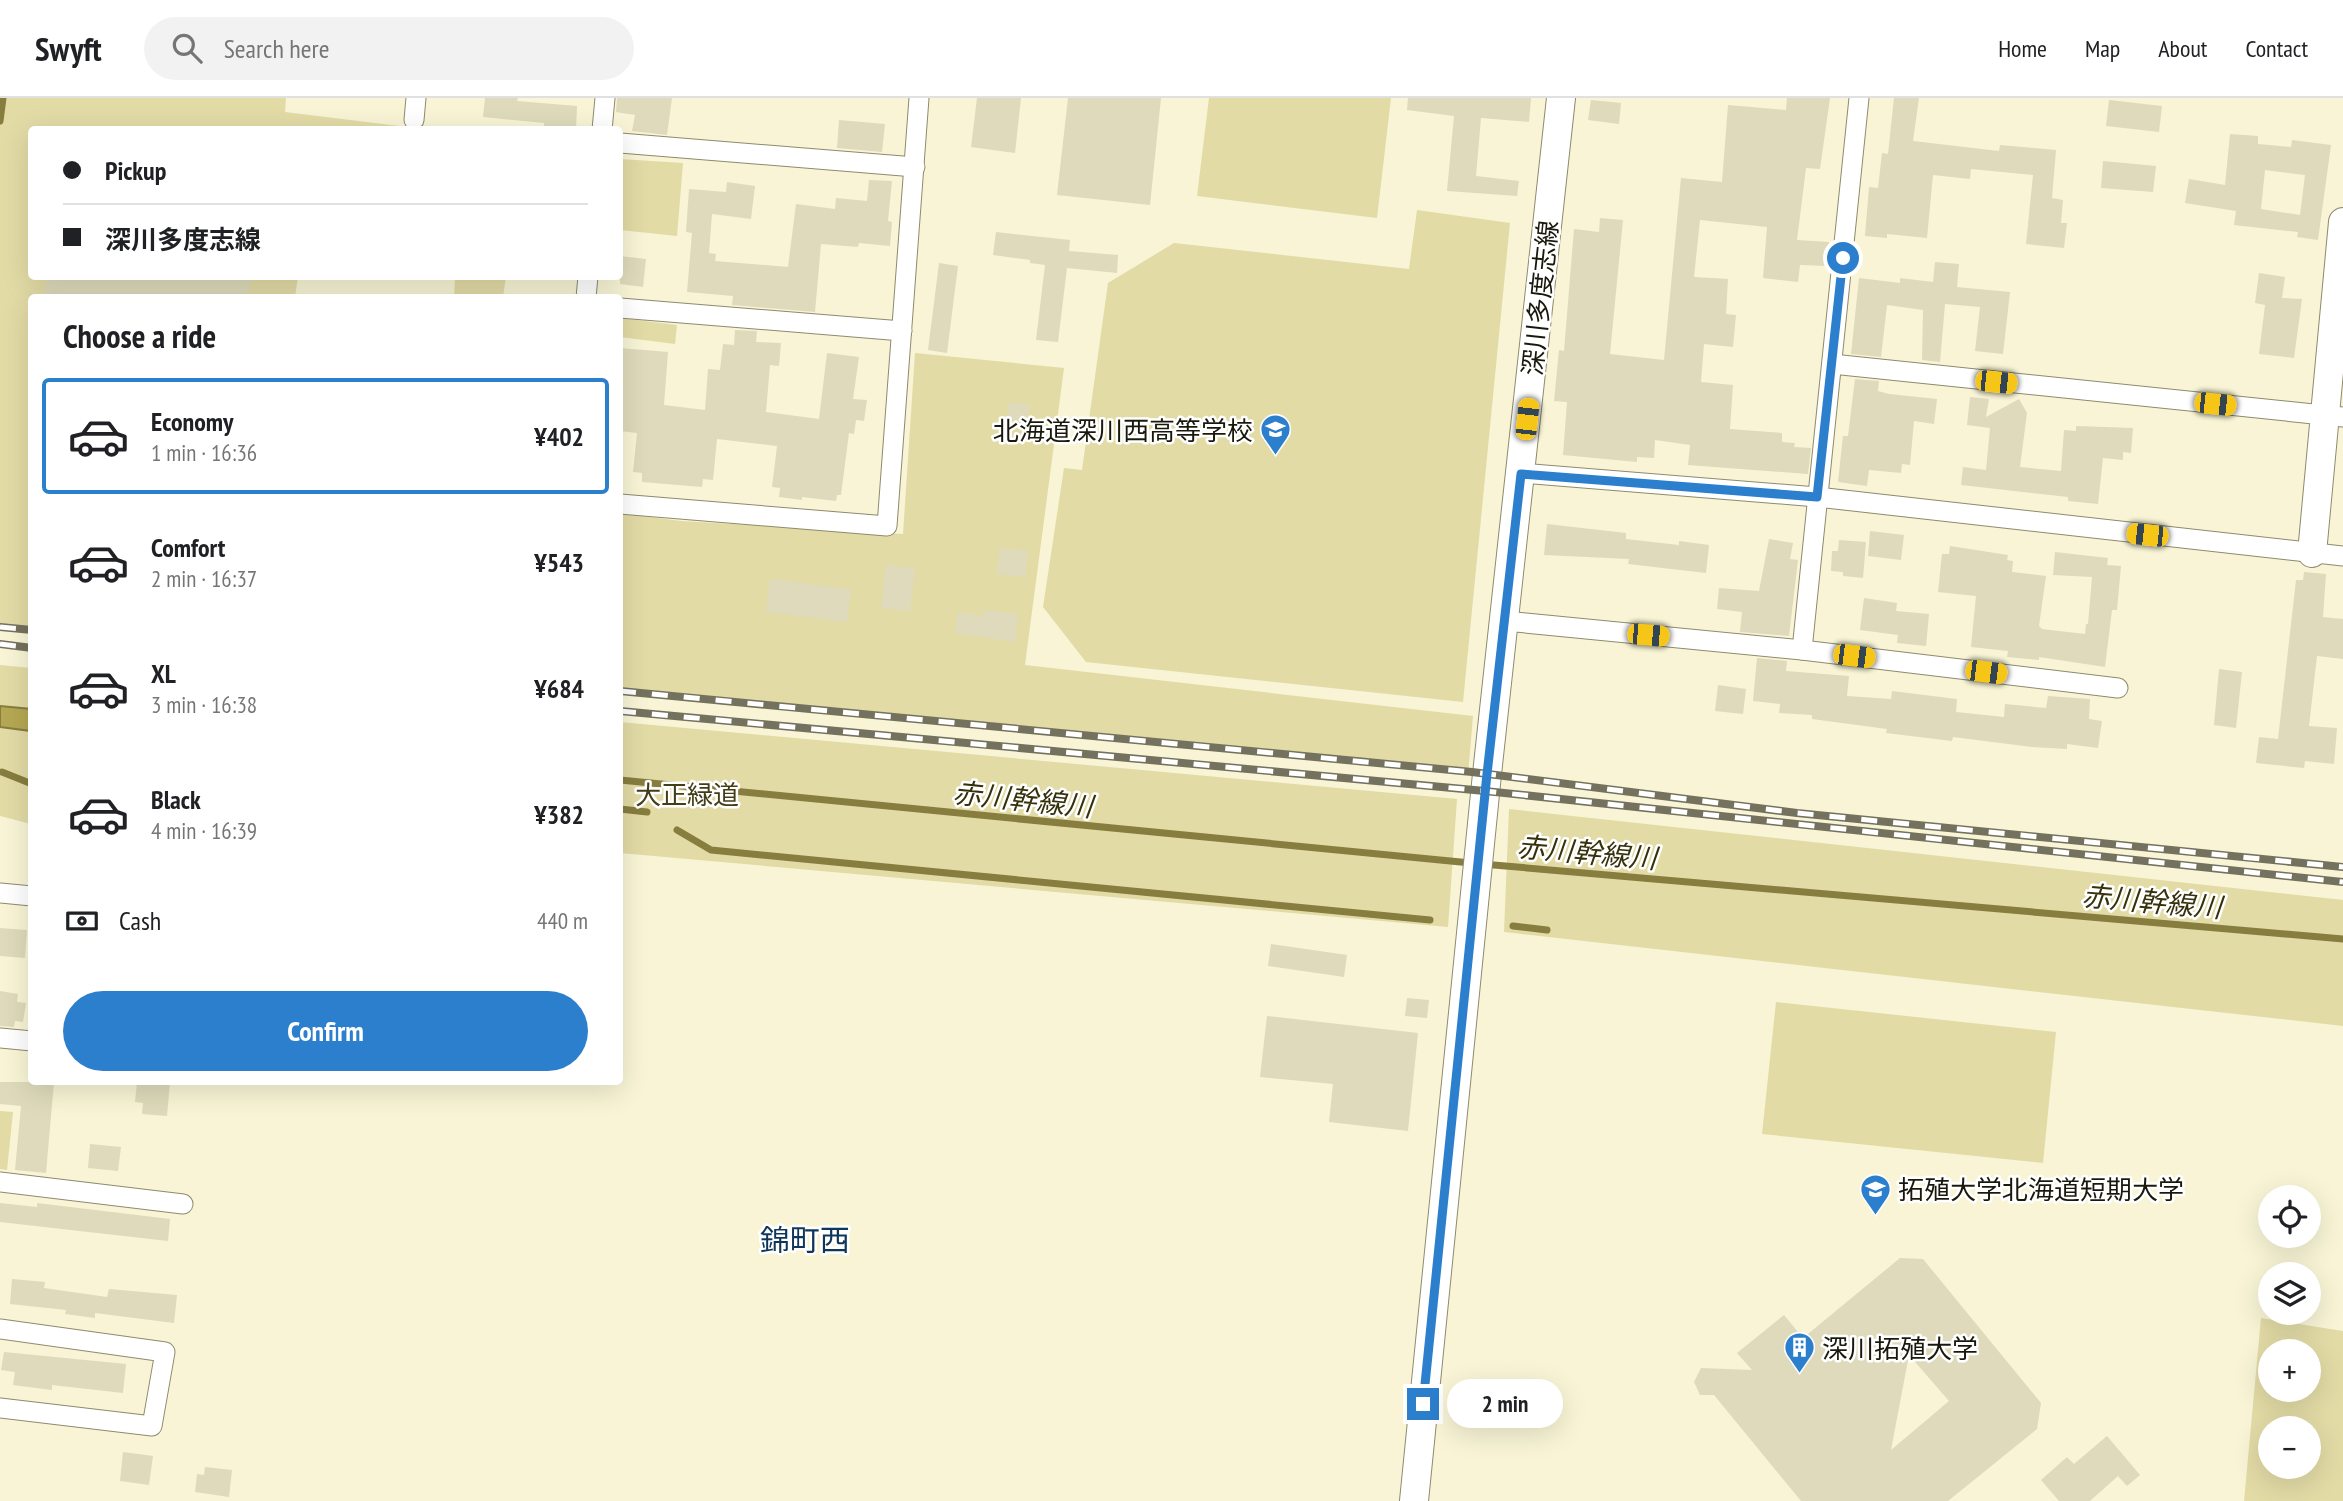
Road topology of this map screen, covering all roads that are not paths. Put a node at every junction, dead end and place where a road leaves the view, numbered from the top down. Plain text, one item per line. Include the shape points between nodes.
1 (416, 98) edge
2 (605, 98) edge
3 (919, 98) edge
4 (1561, 98) edge
5 (1859, 98) edge
6 (414, 120) dead end
7 (602, 126) edge
8 (623, 143) edge
9 (915, 167) junction
10 (2343, 222) edge
11 (623, 308) edge
12 (902, 331) junction
13 (1832, 364) junction
14 (2333, 416) edge
15 (1521, 474) junction
16 (1817, 497) junction
17 (623, 504) edge
18 (2312, 553) junction
19 (2343, 556) edge
20 (1506, 621) junction
21 (1802, 650) junction
22 (2118, 688) dead end
23 (0, 893) edge
24 (28, 896) edge
25 (0, 1038) edge
26 (28, 1041) edge
27 (0, 1182) edge
28 (183, 1204) dead end
29 (0, 1329) edge
30 (0, 1408) edge
31 (1414, 1501) edge

1 - 6 street
2 - 7 street
3 - 9 street
4 - 15 main road, 深川多度志線
5 - 13 street
8 - 9 street
9 - 12 street
10 - 14 main road
11 - 12 street
12 - 17 street via 887,526
13 - 14 street
13 - 16 street
14 - 18 main road
15 - 16 street
15 - 20 main road, 深川多度志線
16 - 18 street
16 - 21 street
18 - 19 street
20 - 21 street
20 - 31 main road, 深川多度志線
21 - 22 street
23 - 24 street
25 - 26 street
27 - 28 street
29 - 30 street via 165,1352 152,1426

